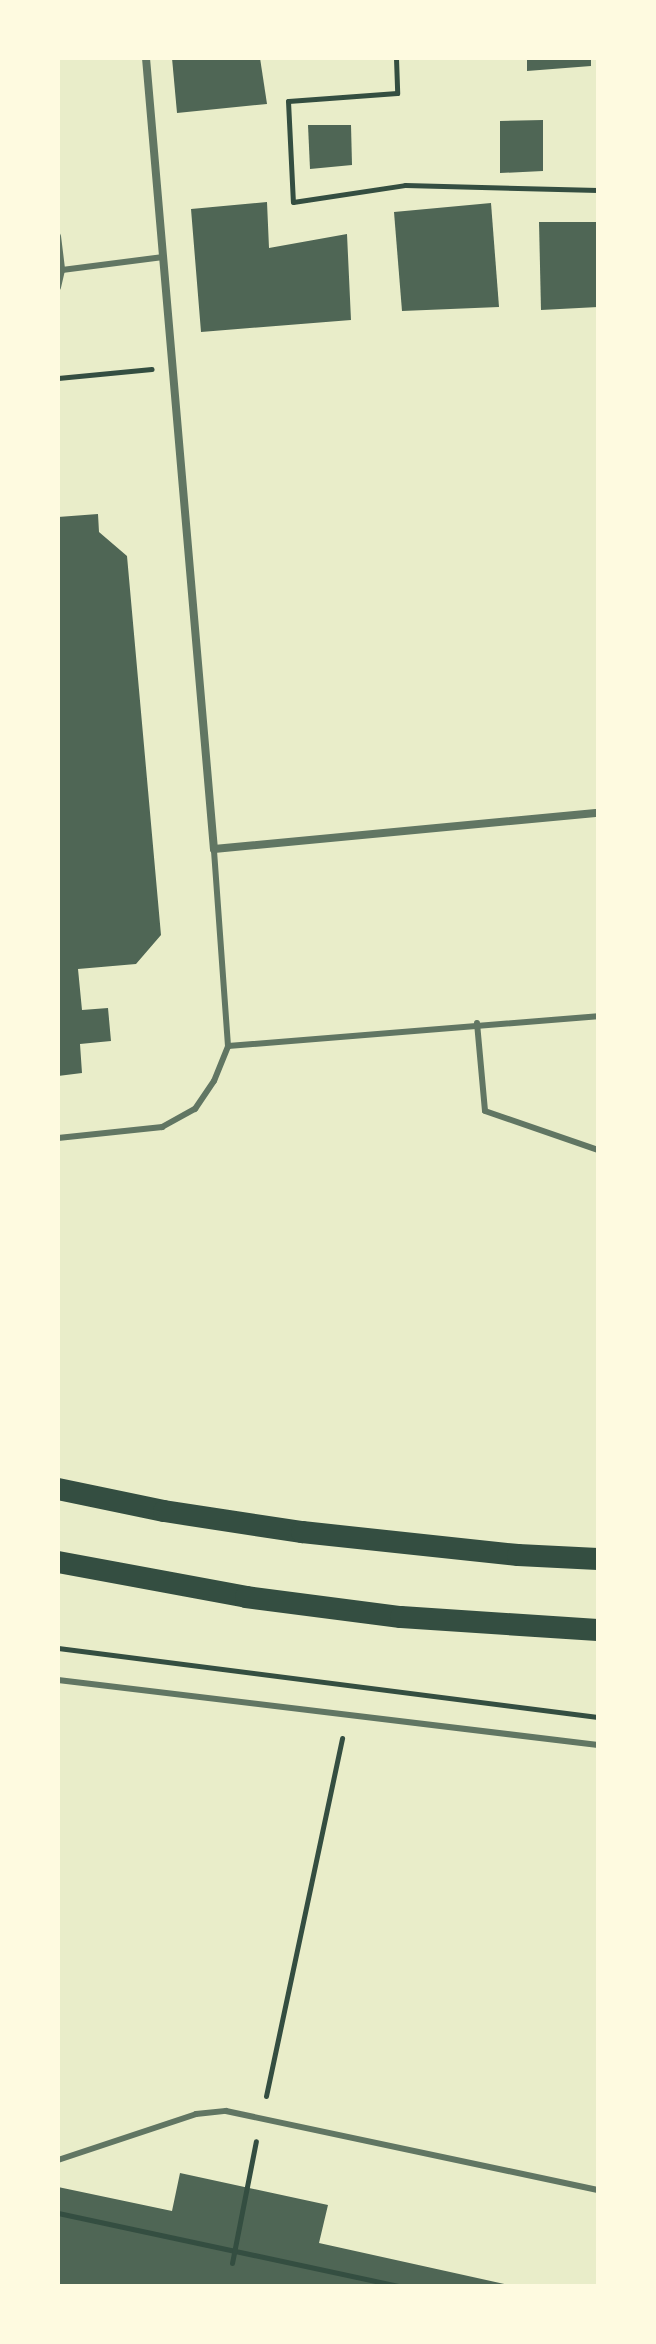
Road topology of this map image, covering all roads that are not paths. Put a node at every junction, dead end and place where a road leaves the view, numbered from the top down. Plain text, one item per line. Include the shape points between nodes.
1 (146, 58) edge
2 (58, 236) edge
3 (163, 257) junction
4 (62, 270) junction
5 (58, 288) edge
6 (598, 813) edge
7 (214, 849) junction
8 (598, 1016) edge
9 (477, 1023) junction
10 (228, 1046) junction
11 (58, 1138) edge
12 (598, 1150) edge
13 (58, 1489) edge
14 (598, 1559) edge
15 (58, 1562) edge
16 (598, 1630) edge
17 (58, 1680) edge
18 (598, 1745) edge
19 (58, 2160) edge
20 (598, 2190) edge

1 - 3 street
2 - 4 lane
3 - 4 lane
3 - 7 street
4 - 5 lane
6 - 7 street
7 - 10 lane
8 - 9 lane
9 - 10 lane
9 - 12 lane via 485,1111
10 - 11 lane via 195,1109 162,1127
13 - 14 highway via 302,1532
15 - 16 highway via 246,1597 386,1615
17 - 18 lane
19 - 20 lane via 196,2114 226,2111

